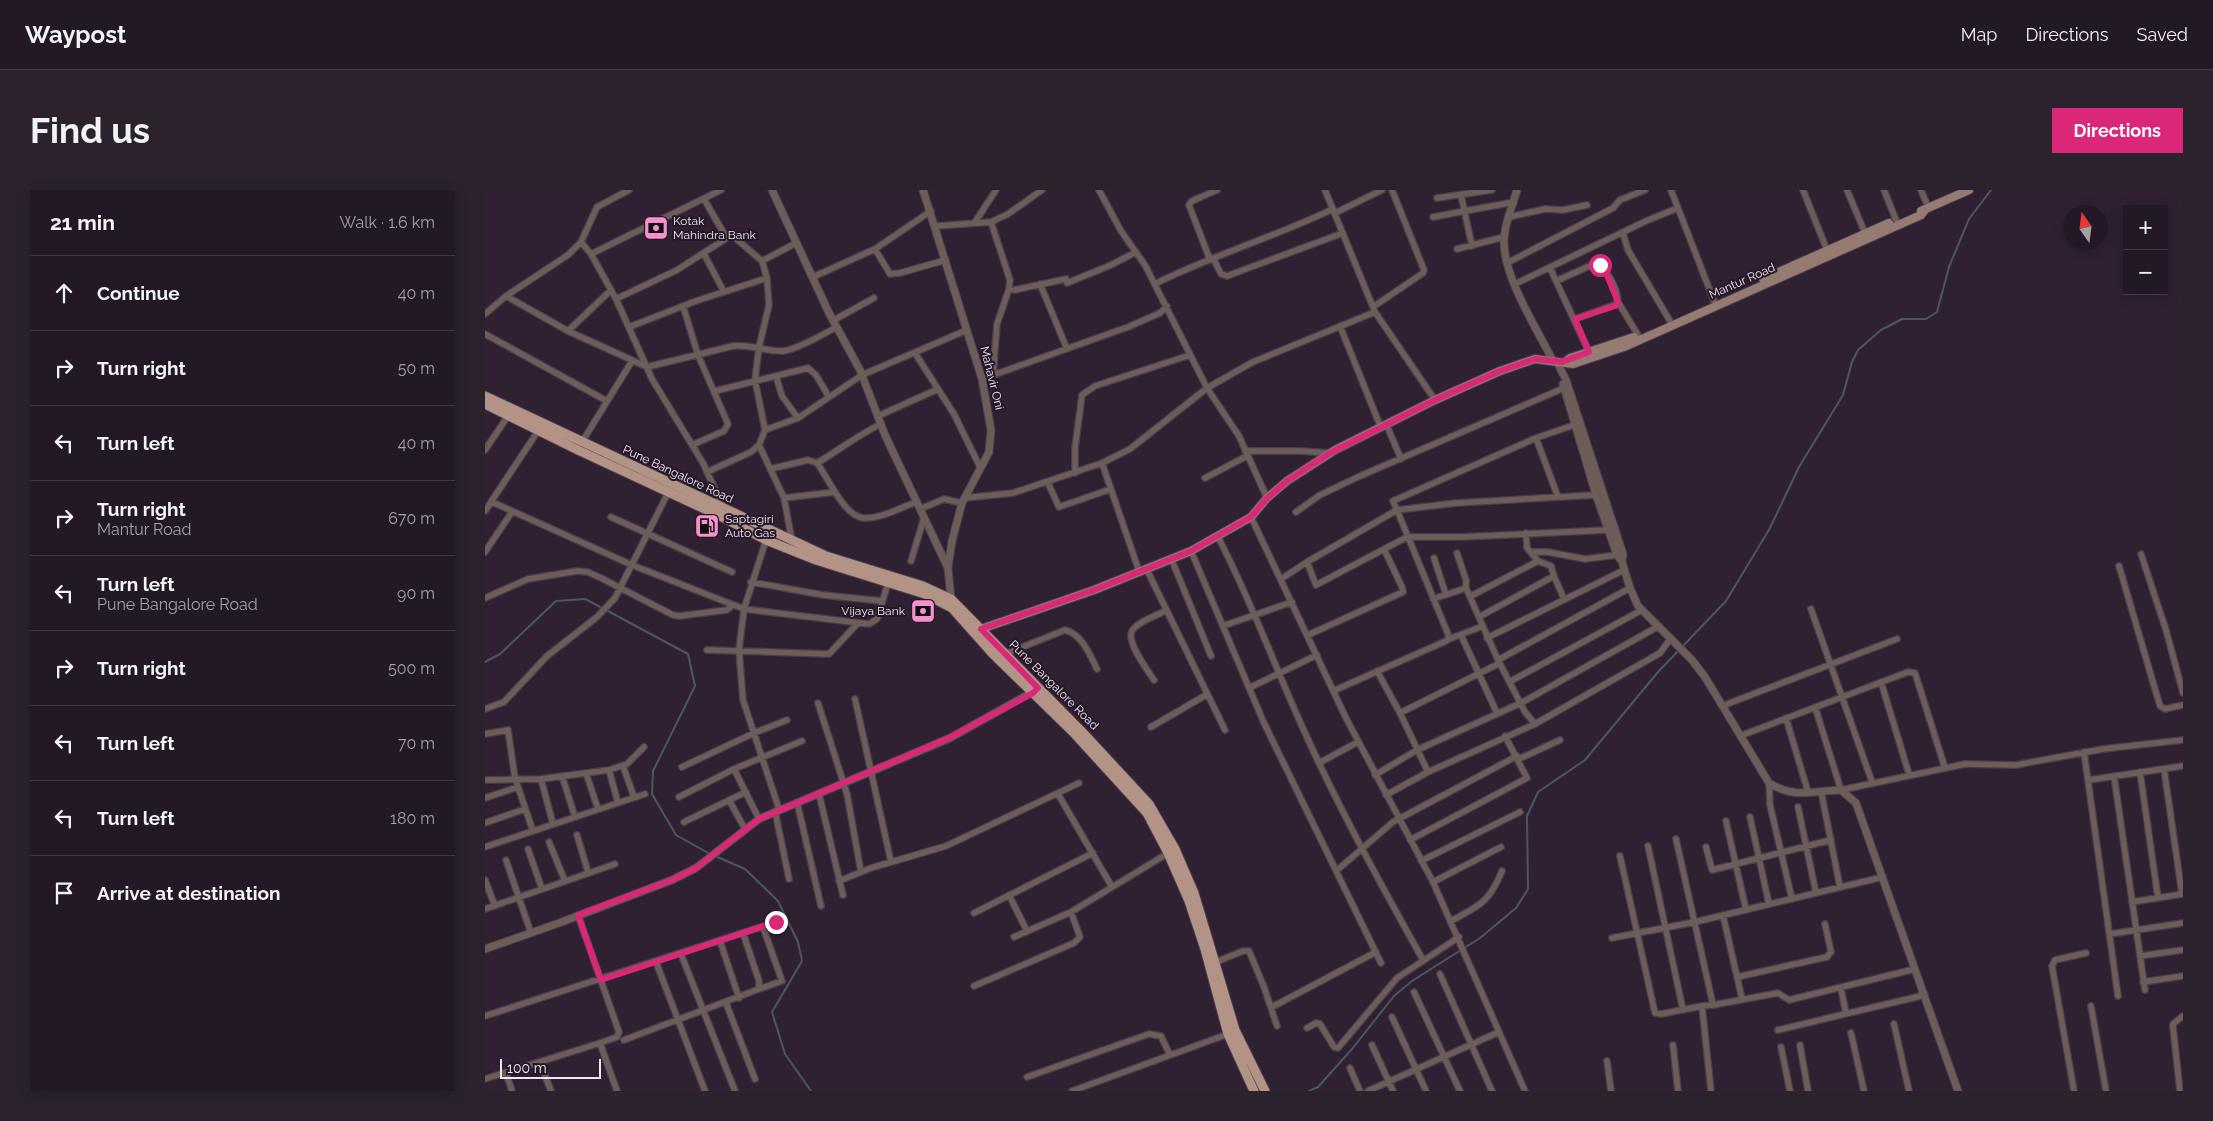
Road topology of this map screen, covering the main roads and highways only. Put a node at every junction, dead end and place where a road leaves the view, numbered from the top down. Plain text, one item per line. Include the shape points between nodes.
1 (1969, 190) edge
2 (1927, 210) junction
3 (1559, 362) junction
4 (485, 396) edge
5 (485, 404) edge
6 (905, 585) junction
7 (981, 629) junction
8 (1035, 690) junction
9 (1199, 919) junction
10 (1217, 979) junction
11 (1254, 1091) edge
12 (1265, 1091) edge

1 - 2 main road, Mantur Road
2 - 3 main road, Mantur Road via 1865,233 1638,335
2 - 3 main road, Mantur Road via 1642,339 1573,364
3 - 7 main road, Mantur Road via 1535,359 1435,400 1330,453 1287,481 1251,517 1191,551 1094,590
4 - 6 main road, Pune Bangalore Road via 792,541
5 - 6 main road, Pune Bangalore Road via 766,540 816,560 888,583
6 - 7 main road, Pune Bangalore Road via 951,599
6 - 8 main road, Pune Bangalore Road via 952,608 993,654
7 - 8 main road, Pune Bangalore Road
8 - 9 main road, Pune Bangalore Road via 1149,804
9 - 10 main road, Pune Bangalore Road
9 - 10 main road, Pune Bangalore Road via 1216,962
10 - 11 main road, Pune Bangalore Road via 1228,1034
10 - 12 main road, Pune Bangalore Road via 1235,1030

